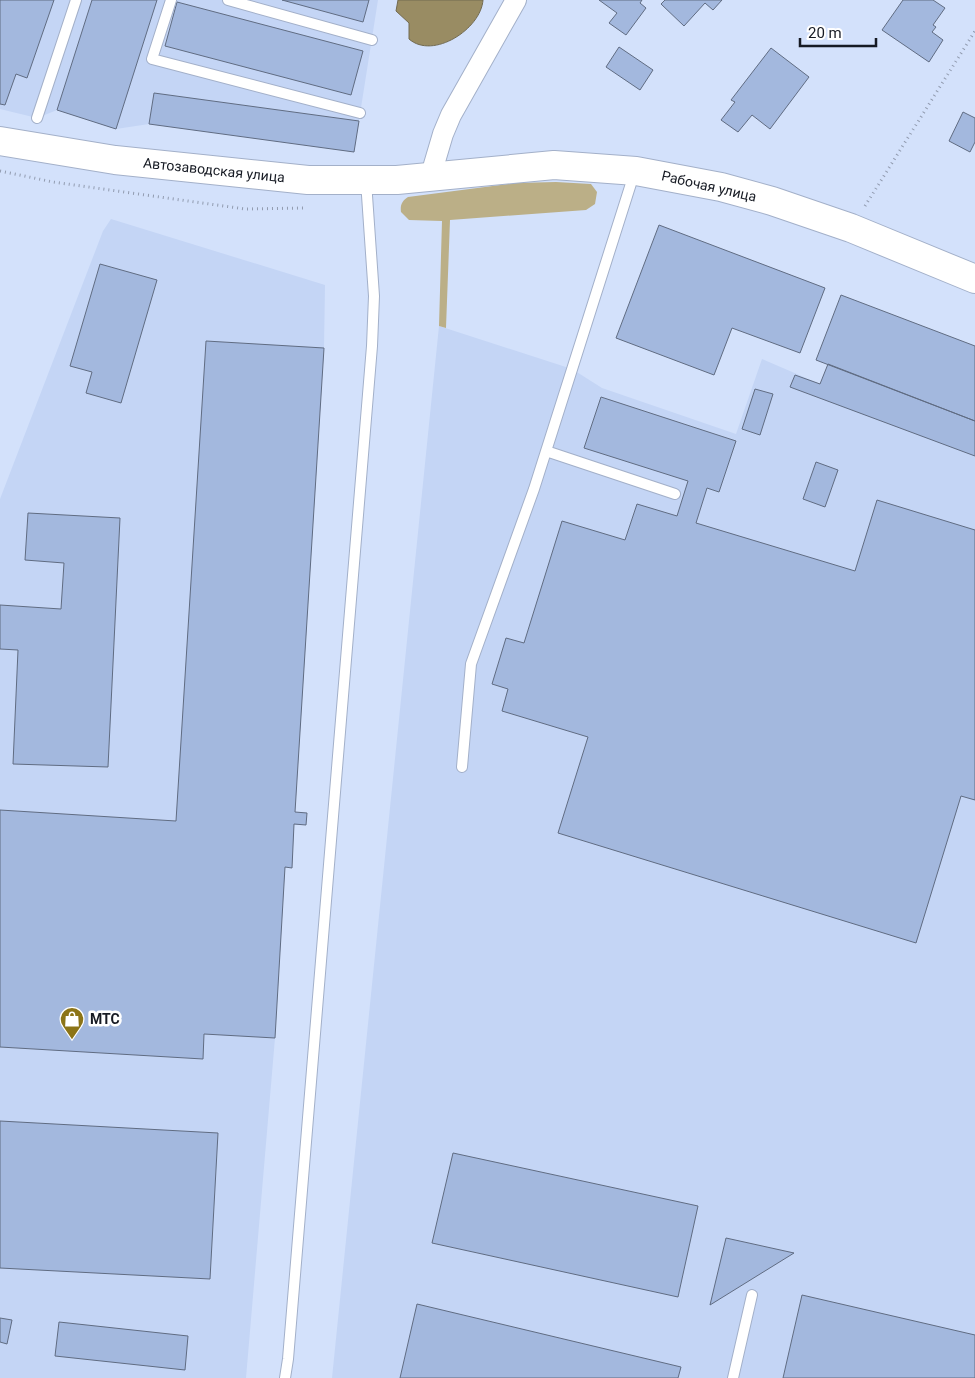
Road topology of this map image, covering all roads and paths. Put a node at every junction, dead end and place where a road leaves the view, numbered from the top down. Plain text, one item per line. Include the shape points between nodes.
1 (76, 0) edge
2 (171, 0) edge
3 (228, 0) edge
4 (516, 0) edge
5 (975, 31) edge
6 (372, 40) dead end
7 (360, 113) dead end
8 (37, 118) dead end
9 (0, 141) edge
10 (636, 170) junction
11 (0, 171) edge
12 (430, 178) junction
13 (366, 181) junction
14 (311, 208) dead end
15 (851, 228) junction
16 (975, 278) edge
17 (546, 451) junction
18 (675, 494) dead end
19 (462, 767) dead end
20 (752, 1295) dead end
21 (285, 1378) edge
22 (733, 1378) edge

1 - 8 lane
2 - 7 lane via 152,60
3 - 6 lane
4 - 12 street via 451,116
5 - 15 path
9 - 13 street, Автозаводская улица via 134,162 308,180
10 - 12 street, Рабочая улица via 554,165
10 - 15 street, Рабочая улица via 721,187
10 - 17 lane
11 - 14 path via 53,182 245,209
12 - 13 street, Автозаводская улица
13 - 21 lane via 374,296 372,346
15 - 16 street, Рабочая улица
17 - 18 lane
17 - 19 lane via 471,664
20 - 22 lane

